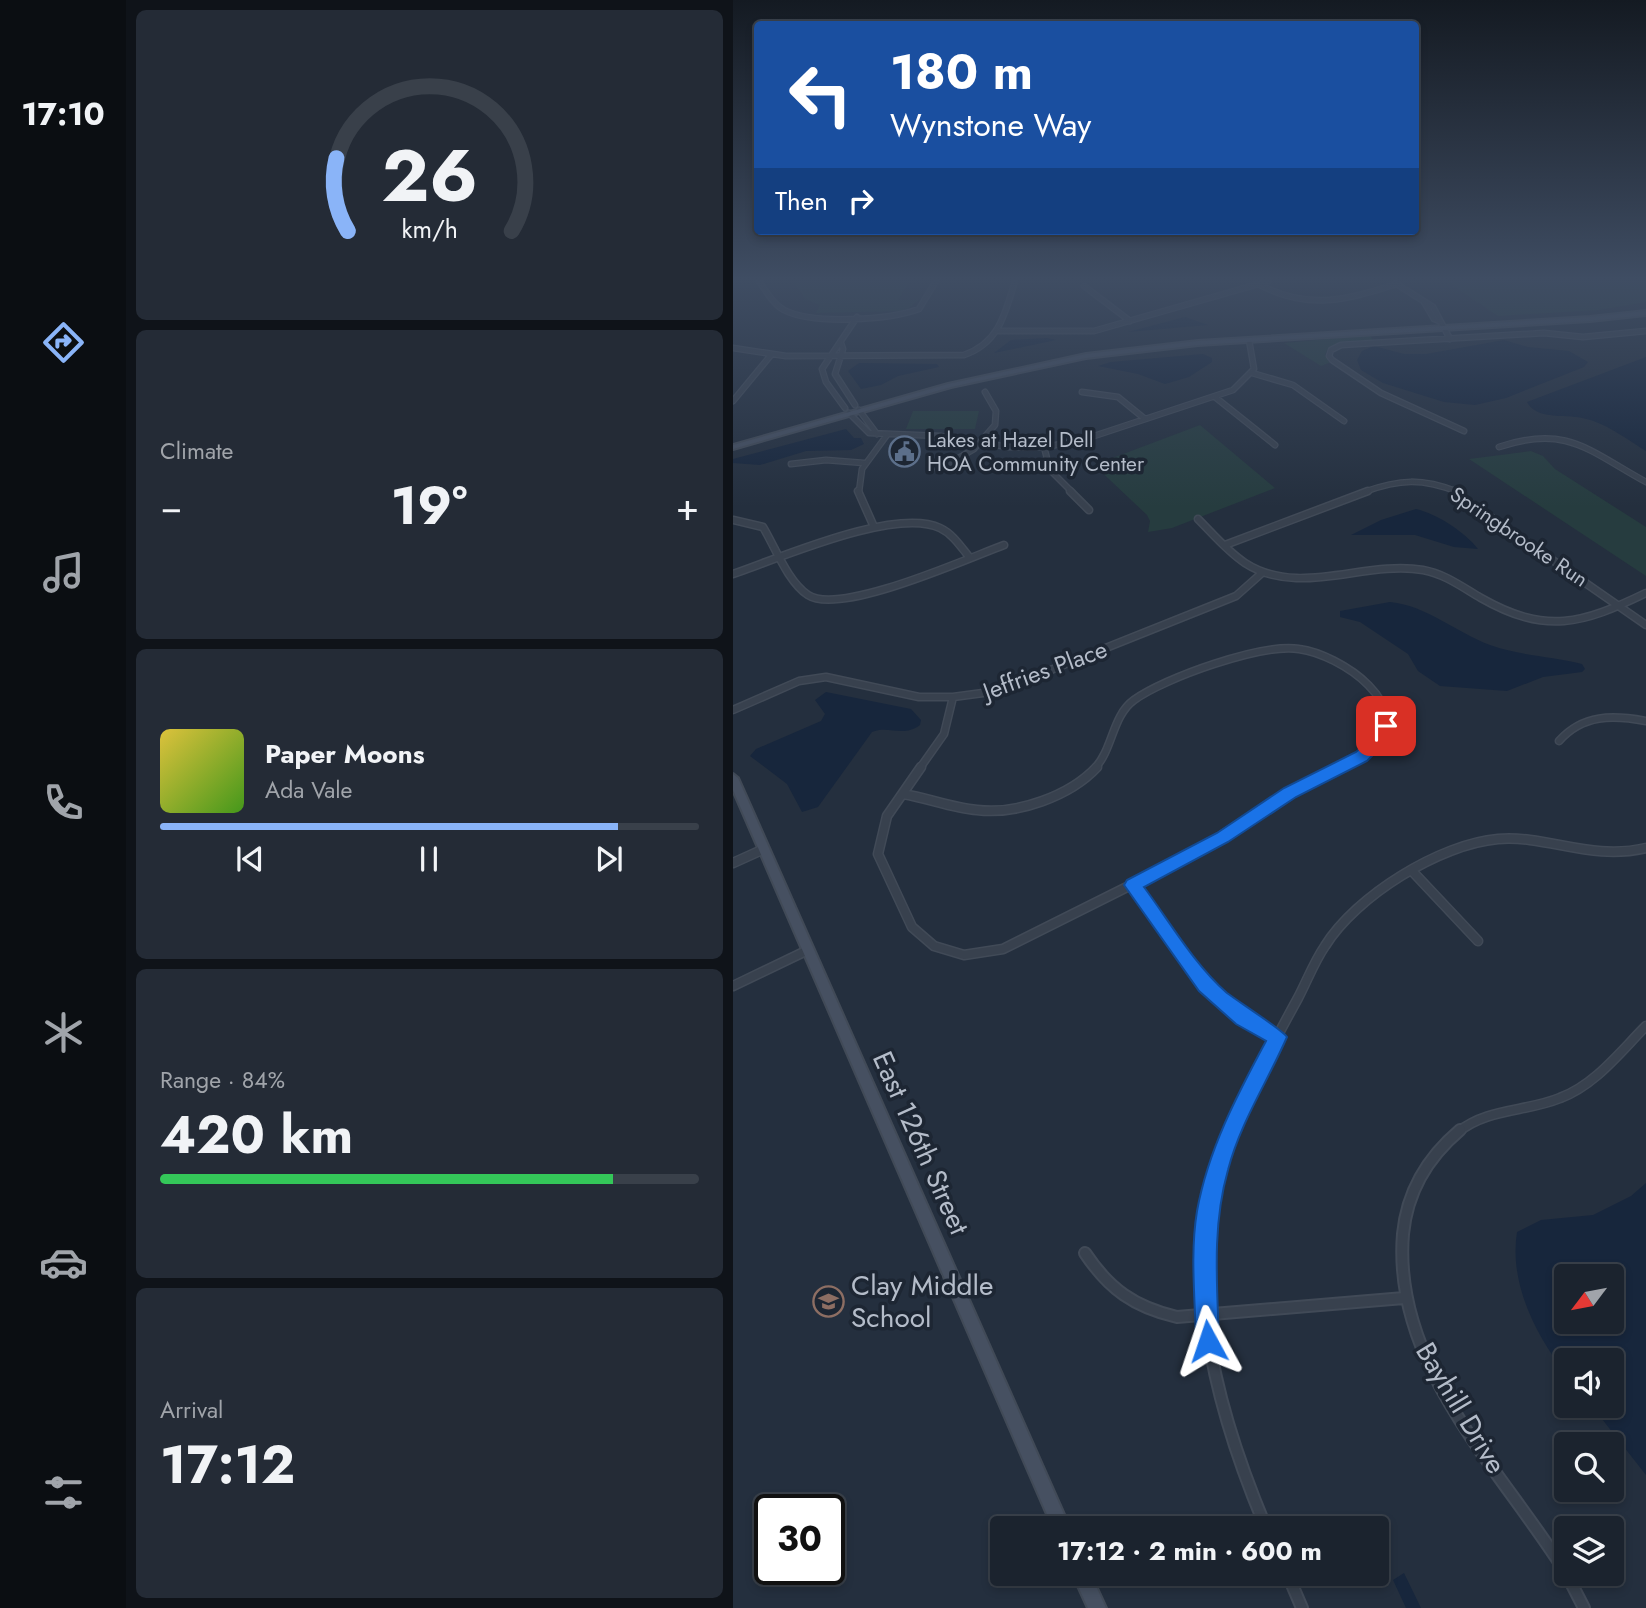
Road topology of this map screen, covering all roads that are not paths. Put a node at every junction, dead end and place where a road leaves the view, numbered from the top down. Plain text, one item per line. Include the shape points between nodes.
1 (770, 356) edge
2 (829, 356) edge
3 (840, 356) edge
4 (1060, 356) edge
5 (1089, 356) edge
6 (1254, 356) edge
7 (1329, 356) edge
8 (1252, 373) junction
9 (733, 392) edge
10 (985, 392) dead end
11 (1082, 392) dead end
12 (740, 393) junction
13 (1215, 397) junction
14 (733, 401) edge
15 (857, 408) junction
16 (847, 411) junction
17 (1145, 419) junction
18 (1344, 421) dead end
19 (1464, 430) dead end
20 (877, 434) junction
21 (887, 435) junction
22 (733, 440) edge
23 (980, 442) junction
24 (1275, 445) dead end
25 (733, 447) edge
26 (1044, 447) junction
27 (1499, 447) dead end
28 (864, 463) junction
29 (791, 464) dead end
30 (938, 470) dead end
31 (1646, 482) edge
32 (1089, 510) dead end
33 (1197, 519) dead end
34 (733, 520) edge
35 (875, 527) junction
36 (1004, 545) dead end
37 (1225, 545) junction
38 (782, 558) junction
39 (970, 558) junction
40 (1263, 572) junction
41 (733, 574) edge
42 (1646, 593) edge
43 (1619, 606) junction
44 (1646, 625) edge
45 (953, 697) junction
46 (733, 710) edge
47 (1646, 721) edge
48 (1559, 741) dead end
49 (733, 778) edge
50 (903, 794) junction
51 (1646, 848) edge
52 (764, 849) junction
53 (733, 863) edge
54 (1413, 872) junction
55 (1133, 885) junction
56 (1478, 941) dead end
57 (808, 950) junction
58 (733, 986) edge
59 (1646, 1026) edge
60 (1278, 1037) junction
61 (1085, 1253) dead end
62 (1404, 1298) junction
63 (1206, 1316) junction
64 (1056, 1516) edge
65 (1261, 1516) edge
66 (1554, 1555) edge
67 (1087, 1586) edge
68 (1293, 1586) edge
69 (1572, 1586) edge
70 (1096, 1608) edge
71 (1302, 1608) edge
72 (1583, 1608) edge

1 - 12 street
2 - 16 street via 822,372
3 - 15 street via 834,378
4 - 15 main road via 984,370
5 - 15 main road
6 - 8 street
7 - 19 street via 1377,390
8 - 13 street via 1236,388
8 - 18 street via 1293,385
9 - 12 street
10 - 23 street via 997,419
11 - 17 street via 1118,397
12 - 14 street
13 - 17 street
13 - 24 street
15 - 16 main road
15 - 20 street
16 - 20 street via 863,430
16 - 22 main road
16 - 25 main road
17 - 26 street via 1079,441
20 - 21 street
21 - 23 street
21 - 28 street
23 - 26 street
23 - 30 street via 960,461
26 - 32 street via 1050,470
27 - 31 street via 1529,436 1563,437
28 - 29 street via 826,460
28 - 35 street via 856,488
33 - 37 street
34 - 38 street via 763,527
35 - 38 street
35 - 39 street via 907,522 935,526 952,536
36 - 39 street
37 - 40 street
37 - 43 street, Springbrooke Run via 1391,482 1431,482 1462,494
38 - 39 street via 804,593 833,601 857,598
38 - 41 street
40 - 43 street via 1297,578 1395,569 1426,571 1514,615 1542,623 1585,622
40 - 45 street, Jeffries Place via 1236,596 1184,617 1006,688
42 - 43 street
43 - 44 street, Springbrooke Run
45 - 46 street, Jeffries Place via 919,696 826,677 799,681
45 - 50 street via 944,734
47 - 48 street via 1618,717 1586,720 1568,728
49 - 52 main road, East 126th Street
50 - 55 street via 881,831 878,854 912,927 934,946 963,955 1003,949
50 - 55 street via 984,813 1038,800 1079,781 1098,766 1119,719 1138,698 1248,651 1274,647 1332,659 1366,681 1382,700 1387,714 1382,737 1371,751
51 - 54 street via 1616,854 1524,841 1482,841 1453,850
52 - 53 street
52 - 57 main road, East 126th Street
54 - 56 street
54 - 60 street via 1362,904 1335,931
55 - 60 street via 1205,985 1243,1018
57 - 58 street
57 - 64 main road, East 126th Street
59 - 62 street, Bayhill Drive via 1597,1073 1565,1096 1477,1119 1435,1152 1415,1183 1403,1224
60 - 63 street via 1218,1168 1204,1246
61 - 63 street via 1103,1281 1128,1302 1165,1315
62 - 63 street
62 - 66 street, Bayhill Drive via 1431,1370
63 - 65 street via 1224,1419
67 - 70 main road
68 - 71 street
69 - 72 street, Bayhill Drive

